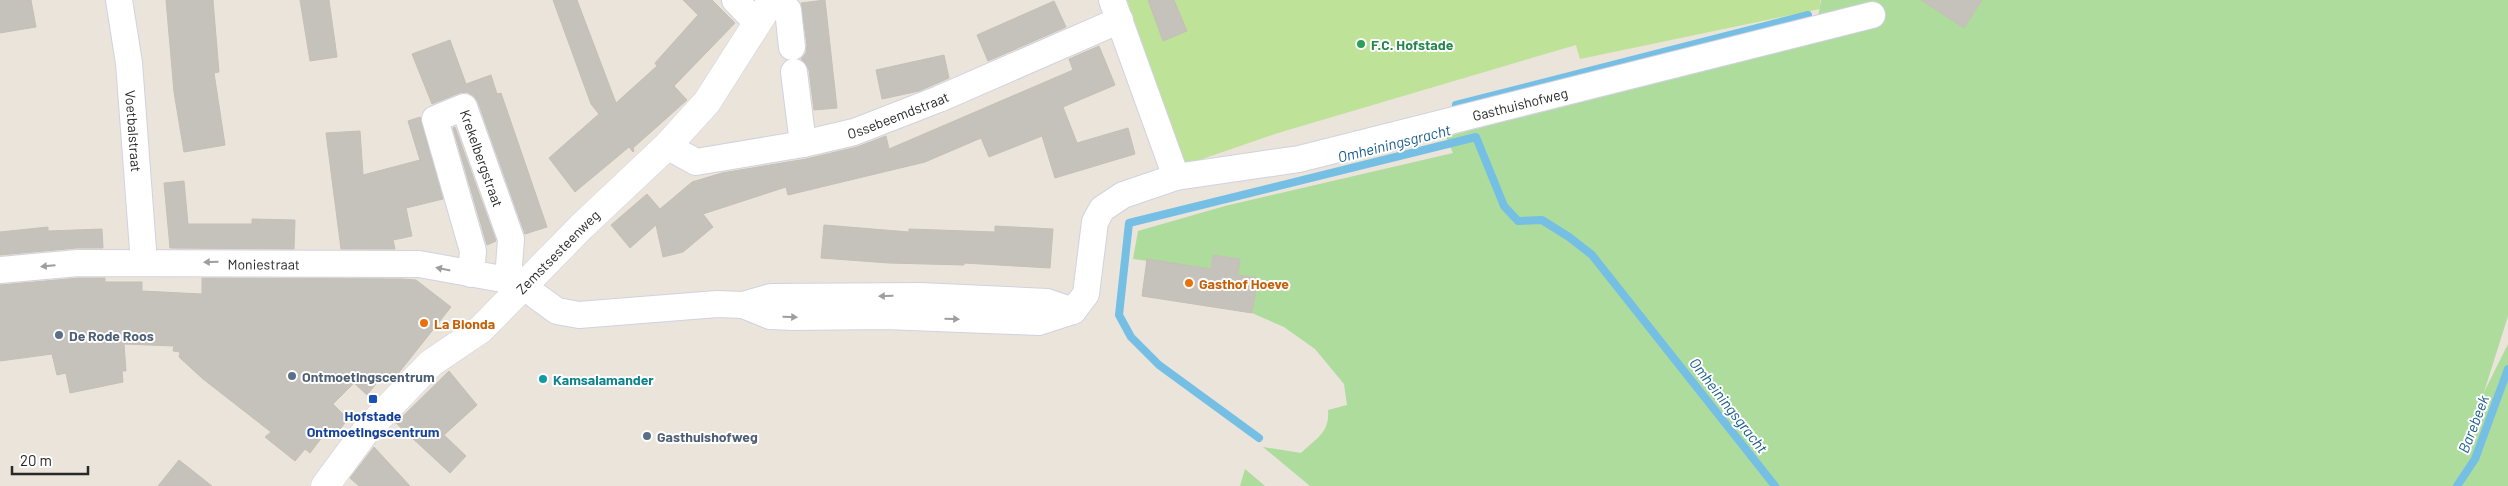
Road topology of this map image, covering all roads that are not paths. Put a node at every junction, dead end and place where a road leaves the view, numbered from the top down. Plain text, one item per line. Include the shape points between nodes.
1 (119, 0) edge
2 (735, 0) edge
3 (774, 0) edge
4 (1116, 10) edge
5 (1872, 15) dead end
6 (757, 23) junction
7 (803, 144) junction
8 (667, 146) junction
9 (1176, 177) junction
10 (144, 263) junction
11 (0, 270) edge
12 (470, 274) junction
13 (516, 284) junction
14 (324, 486) edge

1 - 10 street, Voetbalstraat via 129,63
2 - 6 street
3 - 6 street, Zemstsesteenweg
3 - 7 street, Zemstsesteenweg via 788,10
4 - 7 street, Ossebeemdstraat via 930,103 854,132
4 - 9 street, Ossebeemdstraat
5 - 9 street, Gasthuishofweg via 1299,159
6 - 8 street, Zemstsesteenweg via 707,102
7 - 8 street, Ossebeemdstraat via 696,162
8 - 13 street, Zemstsesteenweg
9 - 13 street, Gasthuishofweg via 1123,195 1102,209 1095,222 1086,294 1073,311 1047,302 1014,311 833,307 771,297 743,305 717,304 579,316 557,311
10 -> 11 street, Moniestraat via 78,263
12 -> 10 street, Moniestraat via 419,264
12 - 13 street, Moniestraat
12 - 13 street, Krekelbergstraat via 472,251 435,119 464,107 511,239
13 - 14 street, Zemstsesteenweg via 480,330 431,363 365,432

